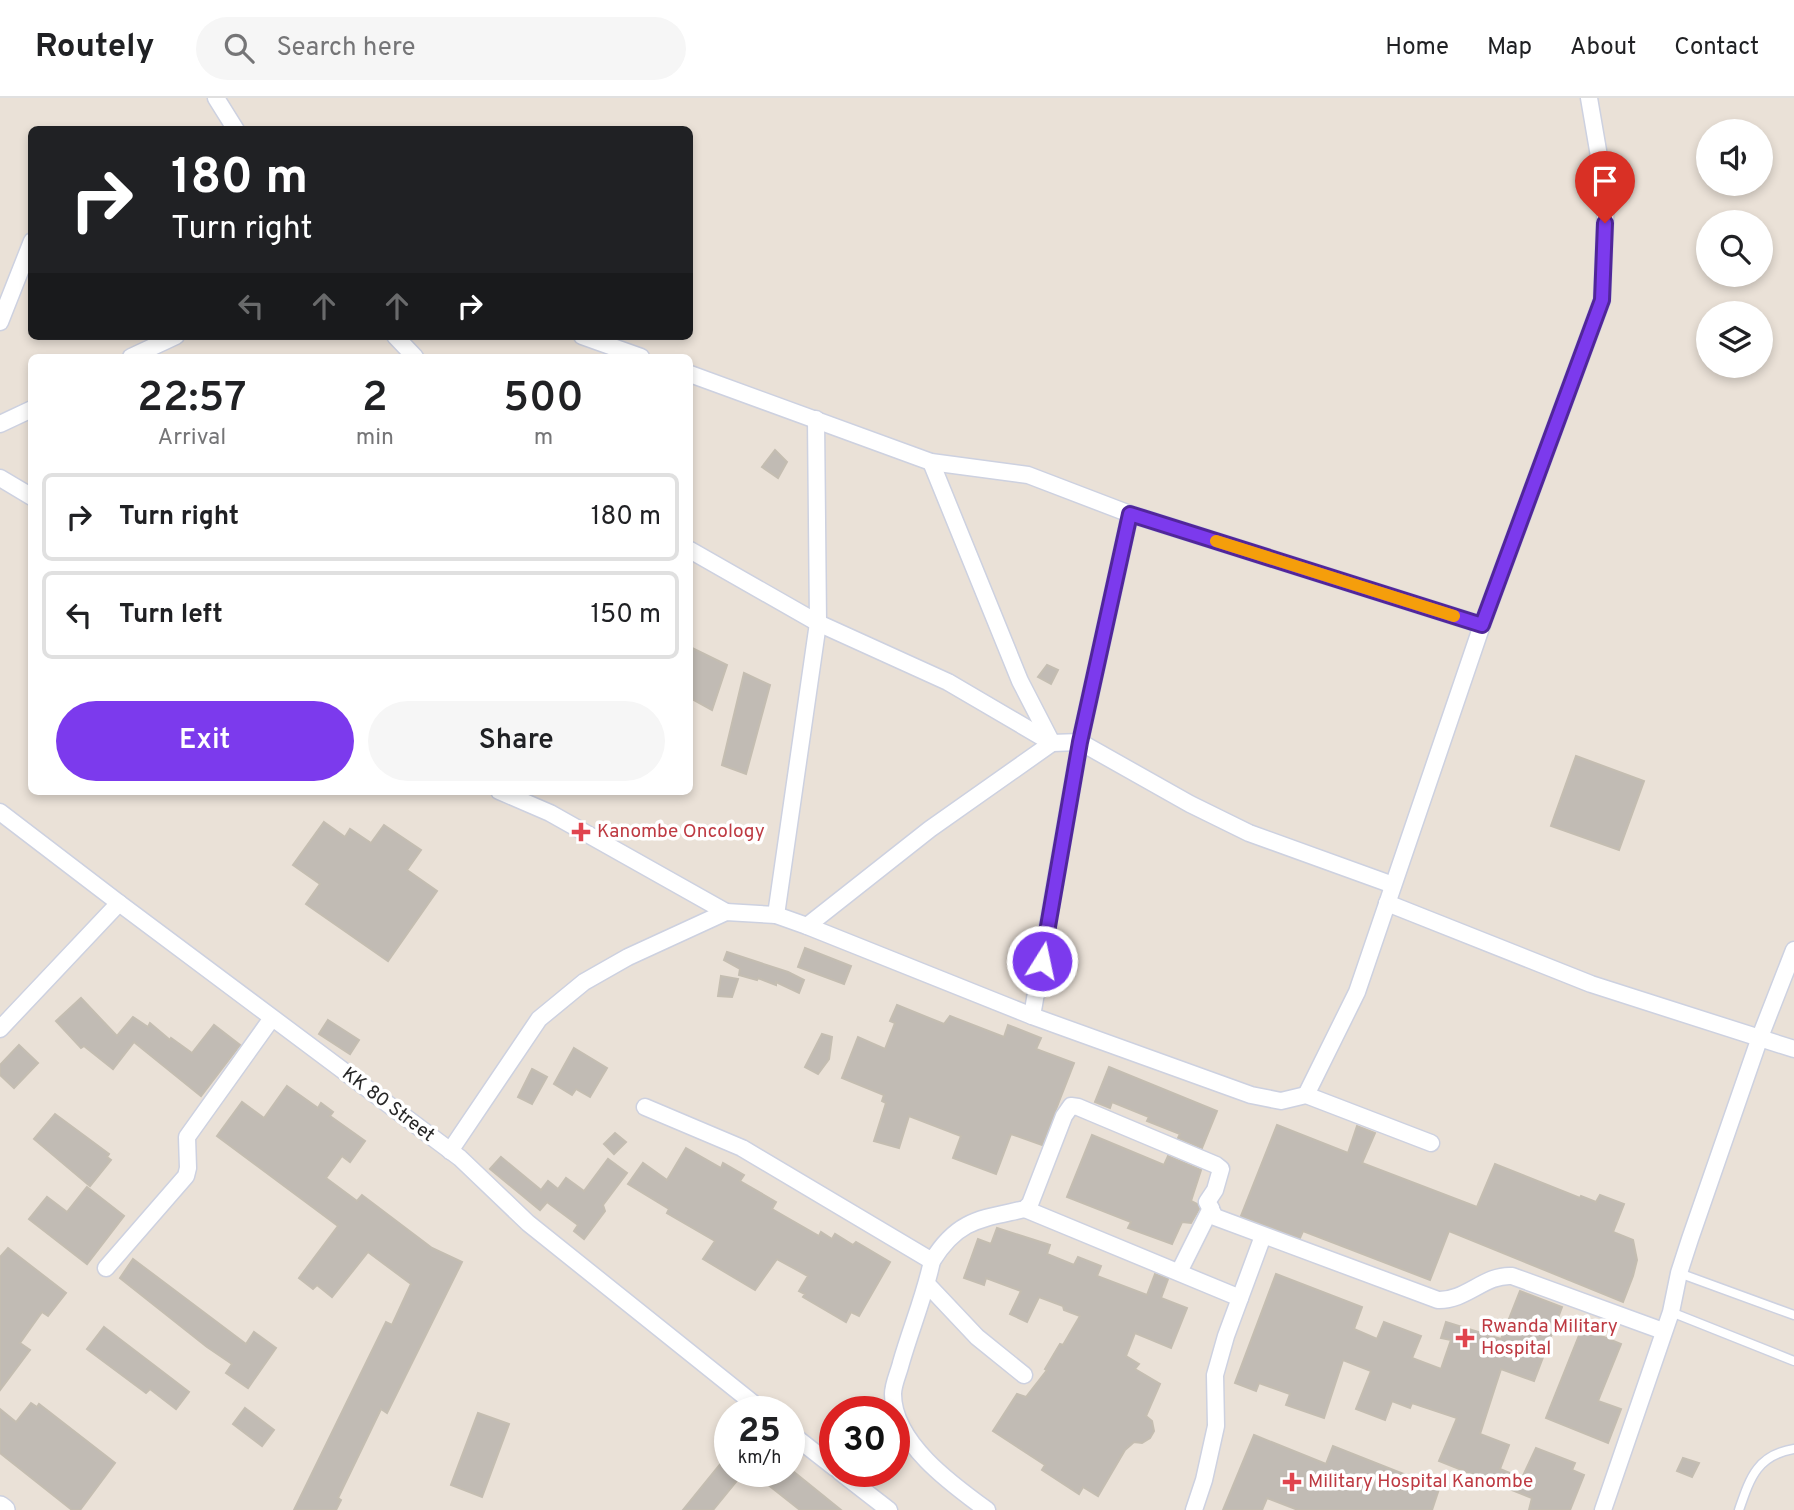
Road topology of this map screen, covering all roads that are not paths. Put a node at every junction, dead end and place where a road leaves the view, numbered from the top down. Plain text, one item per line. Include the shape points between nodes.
1 (216, 98) edge
2 (1589, 98) edge
3 (234, 126) edge
4 (28, 250) edge
5 (2, 311) edge
6 (167, 340) edge
7 (399, 340) edge
8 (593, 340) edge
9 (137, 354) edge
10 (412, 354) edge
11 (633, 354) edge
12 (693, 375) edge
13 (28, 411) edge
14 (816, 419) junction
15 (0, 424) edge
16 (931, 462) junction
17 (0, 478) edge
18 (28, 495) edge
19 (1130, 514) junction
20 (693, 552) edge
21 (818, 623) junction
22 (1482, 625) junction
23 (1080, 742) junction
24 (1052, 743) junction
25 (508, 795) edge
26 (0, 812) edge
27 (1393, 885) junction
28 (119, 903) junction
29 (1387, 903) junction
30 (726, 912) junction
31 (776, 915) junction
32 (807, 926) junction
33 (1794, 950) edge
34 (6, 1013) edge
35 (1032, 1016) junction
36 (272, 1018) junction
37 (0, 1030) edge
38 (1760, 1037) junction
39 (1794, 1049) edge
40 (1306, 1095) junction
41 (645, 1107) dead end
42 (1431, 1143) dead end
43 (450, 1151) junction
44 (1025, 1209) junction
45 (1211, 1209) junction
46 (1264, 1236) junction
47 (932, 1261) junction
48 (106, 1268) dead end
49 (1179, 1272) junction
50 (1679, 1273) junction
51 (927, 1284) junction
52 (1240, 1298) junction
53 (1671, 1312) junction
54 (1794, 1315) edge
55 (1663, 1331) junction
56 (1794, 1361) edge
57 (1024, 1375) dead end
58 (744, 1396) edge
59 (805, 1445) edge
60 (1794, 1449) edge
61 (819, 1455) edge
62 (859, 1487) edge
63 (889, 1510) edge
64 (987, 1510) edge
65 (1194, 1510) edge
66 (1603, 1510) edge
67 (1739, 1510) edge

1 - 3 street
2 - 22 street via 1606,197 1602,300
4 - 5 street
6 - 9 street
7 - 10 street
8 - 11 street
12 - 14 street
13 - 15 street
14 - 16 street
14 - 21 street
16 - 19 street via 1028,475
16 - 24 street via 1020,681
17 - 18 street
19 - 22 street
19 - 23 street
20 - 21 street
21 - 24 street via 948,682
21 - 31 street
22 - 27 street
23 - 24 street
23 - 27 street via 1249,832
23 - 35 street
24 - 32 street via 930,829
25 - 30 street via 550,813
26 - 28 street, KK 80 Street
27 - 29 street
28 - 34 street
28 - 36 street, KK 80 Street
29 - 38 street via 1591,984
29 - 40 street via 1356,992
30 - 31 street
30 - 43 street via 584,982 540,1019
31 - 32 street
32 - 35 street
33 - 38 street
34 - 37 street
35 - 40 street via 1251,1095 1281,1101
36 - 43 street, KK 80 Street
36 - 48 street via 187,1137 186,1176
38 - 39 street
38 - 50 street
40 - 42 street
41 - 47 street via 742,1148
43 - 58 street, KK 80 Street via 528,1223
44 - 45 street via 1071,1106 1216,1165 1221,1170 1207,1202
44 - 47 street via 971,1222 945,1240
44 - 49 street
45 - 46 street via 1215,1217
45 - 49 street
46 - 52 street
46 - 55 street via 1438,1300 1449,1301 1501,1275 1512,1276
47 - 51 street
49 - 52 street
50 - 53 street
50 - 54 lane
51 - 57 street via 977,1337
51 - 64 street via 893,1393 901,1428 954,1486
52 - 65 street via 1214,1375 1216,1426
53 - 55 street
53 - 56 lane
55 - 66 street
59 - 61 street
60 - 67 lane via 1775,1452 1752,1475
62 - 63 street

